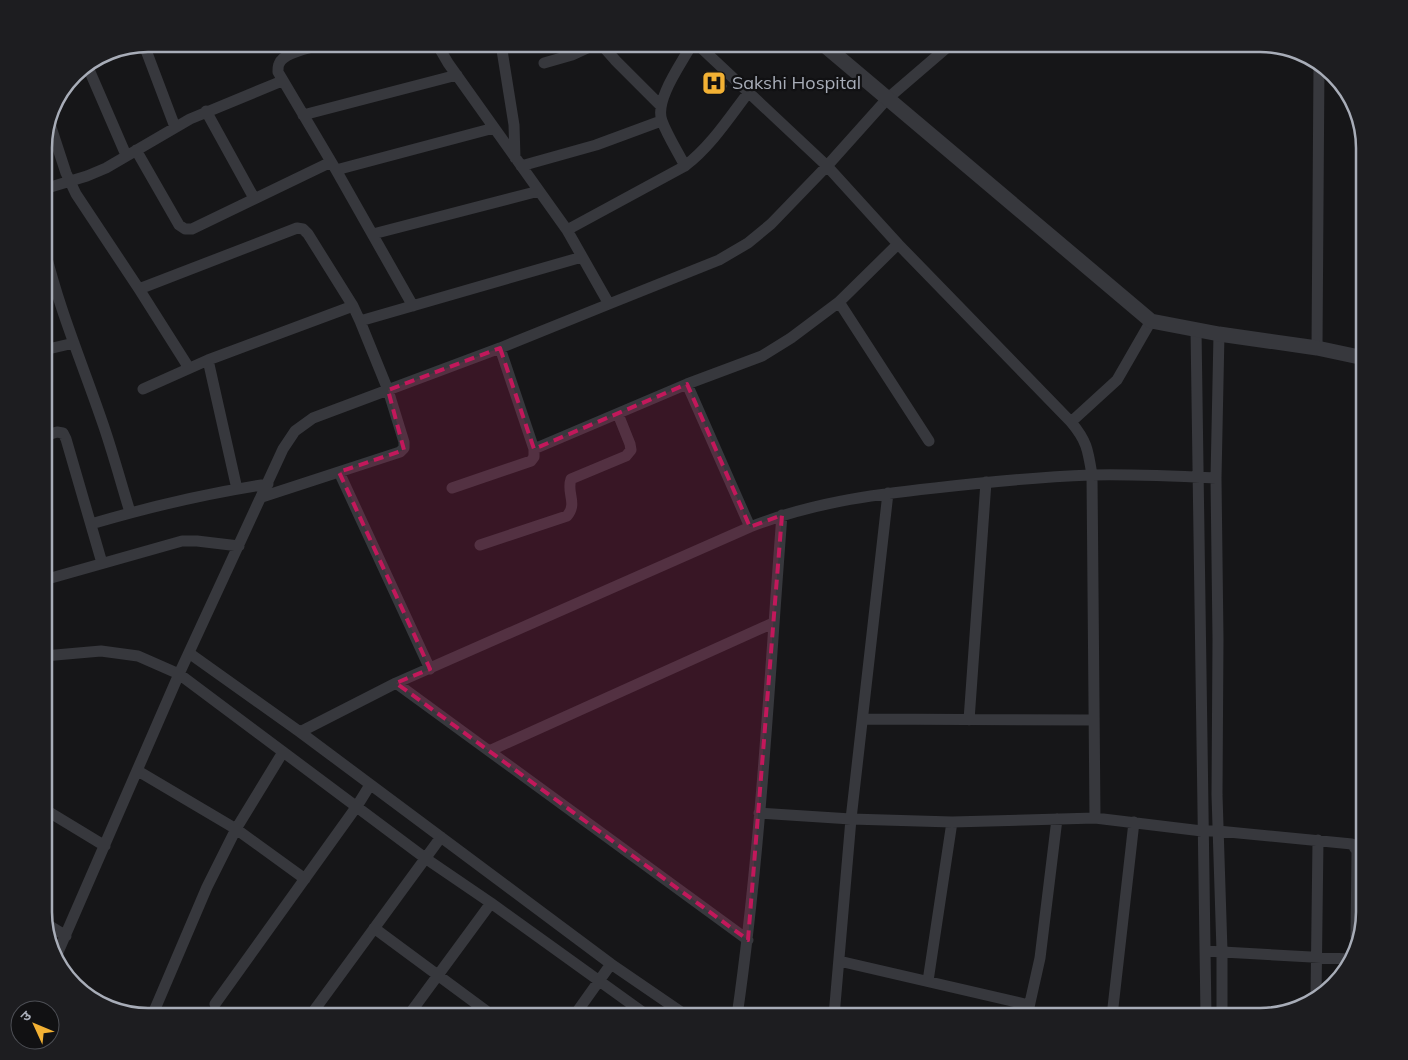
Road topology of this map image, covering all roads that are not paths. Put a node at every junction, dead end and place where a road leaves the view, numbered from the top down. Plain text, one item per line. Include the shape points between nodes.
1 (706, 52) edge
2 (833, 52) edge
3 (941, 52) edge
4 (147, 53) edge
5 (292, 53) edge
6 (443, 53) edge
7 (502, 53) edge
8 (577, 53) edge
9 (609, 53) edge
10 (687, 53) edge
11 (544, 63) dead end
12 (90, 72) edge
13 (1319, 73) edge
14 (457, 75) junction
15 (282, 81) junction
16 (748, 93) junction
17 (887, 98) junction
18 (660, 105) junction
19 (206, 111) junction
20 (303, 115) junction
21 (661, 120) junction
22 (175, 127) junction
23 (494, 128) junction
24 (53, 134) edge
25 (131, 152) junction
26 (518, 162) junction
27 (334, 166) junction
28 (685, 166) junction
29 (827, 166) junction
30 (70, 182) junction
31 (53, 187) edge
32 (538, 191) junction
33 (254, 198) junction
34 (567, 230) junction
35 (372, 234) junction
36 (898, 244) junction
37 (582, 256) junction
38 (139, 288) junction
39 (53, 294) edge
40 (839, 302) junction
41 (609, 304) junction
42 (353, 306) junction
43 (413, 306) junction
44 (360, 321) junction
45 (1151, 321) junction
46 (1196, 329) junction
47 (1219, 334) junction
48 (74, 343) junction
49 (53, 348) edge
50 (500, 348) junction
51 (1317, 348) junction
52 (1356, 356) edge
53 (208, 360) junction
54 (189, 368) junction
55 (687, 384) junction
56 (143, 389) dead end
57 (388, 390) junction
58 (618, 414) junction
59 (1071, 422) junction
60 (53, 433) edge
61 (929, 441) dead end
62 (534, 449) junction
63 (339, 472) junction
64 (1092, 475) junction
65 (1198, 477) junction
66 (1216, 478) junction
67 (986, 482) junction
68 (268, 484) junction
69 (452, 488) dead end
70 (237, 489) junction
71 (888, 493) junction
72 (262, 497) junction
73 (130, 512) junction
74 (782, 515) junction
75 (91, 524) junction
76 (750, 527) junction
77 (480, 545) dead end
78 (239, 546) junction
79 (102, 563) junction
80 (53, 577) edge
81 (774, 623) junction
82 (189, 653) junction
83 (53, 655) edge
84 (430, 669) junction
85 (179, 674) junction
86 (396, 683) junction
87 (863, 719) junction
88 (969, 720) junction
89 (1094, 720) junction
90 (300, 732) junction
91 (489, 751) junction
92 (283, 752) junction
93 (138, 771) junction
94 (370, 785) junction
95 (357, 806) junction
96 (760, 813) junction
97 (53, 814) edge
98 (1095, 818) junction
99 (851, 819) junction
100 (1057, 819) junction
101 (952, 822) junction
102 (1134, 822) junction
103 (236, 829) junction
104 (1202, 831) junction
105 (1218, 831) junction
106 (441, 837) junction
107 (1318, 840) junction
108 (105, 846) junction
109 (1356, 850) edge
110 (425, 858) junction
111 (304, 879) junction
112 (491, 903) junction
113 (374, 928) junction
114 (54, 929) edge
115 (66, 936) junction
116 (748, 940) junction
117 (60, 948) edge
118 (1205, 951) junction
119 (1222, 951) junction
120 (1316, 958) junction
121 (1342, 960) edge
122 (839, 961) junction
123 (611, 964) junction
124 (437, 976) junction
125 (599, 981) junction
126 (928, 982) junction
127 (1316, 989) edge
128 (215, 1004) dead end
129 (155, 1008) edge
130 (316, 1008) edge
131 (414, 1008) edge
132 (482, 1008) edge
133 (580, 1008) edge
134 (637, 1008) edge
135 (675, 1008) edge
136 (738, 1008) edge
137 (835, 1008) edge
138 (1018, 1008) edge
139 (1029, 1008) edge
140 (1113, 1008) edge
141 (1206, 1008) edge
142 (1222, 1008) edge

1 - 16 street
2 - 17 street
3 - 17 street
4 - 22 street
5 - 15 street via 278,64
6 - 14 street
7 - 26 street
8 - 11 street
9 - 18 street
10 - 18 street
12 - 25 street
13 - 51 street
14 - 20 street
14 - 23 street
15 - 19 street
15 - 20 street
16 - 28 street via 710,144
16 - 29 street
17 - 29 street
17 - 45 street
18 - 21 street
19 - 22 street
19 - 33 street
20 - 27 street
21 - 26 street via 596,144
21 - 28 street
22 - 25 street
23 - 26 street
23 - 27 street
24 - 30 street
25 - 30 street via 106,168
25 - 33 street via 179,225 185,228 192,229
26 - 32 street
27 - 33 street
27 - 35 street
28 - 34 street
29 - 36 street
29 - 41 street via 748,243 719,260
30 - 31 street
30 - 38 street
32 - 34 street
32 - 35 street
34 - 37 street
35 - 43 street
36 - 40 street
36 - 59 street
37 - 41 street
37 - 43 street
38 - 42 street via 297,228 308,234
38 - 54 street
39 - 48 street
40 - 55 street via 762,356
40 - 61 street
41 - 50 street
42 - 44 street
42 - 53 street
43 - 44 street
44 - 57 street
45 - 46 street
45 - 59 street via 1117,380
46 - 47 street
46 - 65 street
47 - 51 street
47 - 66 street
48 - 49 street
48 - 73 street
50 - 57 street
50 - 62 street
51 - 52 street
53 - 54 street
53 - 70 street
54 - 56 street
55 - 58 street
55 - 76 street
57 - 63 street via 404,448
57 - 68 street via 313,418 295,431
58 - 62 street
58 - 77 street via 631,450 626,456 571,479 572,504 567,516
59 - 64 street via 1088,449
60 - 75 street via 63,433 66,439
62 - 69 street via 531,461
63 - 72 street
63 - 84 street
64 - 65 street
64 - 67 street
64 - 89 street
65 - 66 street
65 - 104 street
66 - 105 street
67 - 71 street
67 - 88 street
68 - 70 street
68 - 72 street
70 - 73 street
71 - 74 street via 813,506
71 - 87 street
72 - 78 street
73 - 75 street
74 - 76 street
74 - 81 street
75 - 79 street
76 - 84 street
78 - 79 street via 182,541
78 - 82 street
79 - 80 street
81 - 91 street
81 - 96 street
82 - 85 street
82 - 90 street
83 - 85 street via 101,650 138,656
84 - 86 street
85 - 92 street
85 - 93 street
86 - 90 street
86 - 91 street
87 - 88 street
87 - 99 street
88 - 89 street
89 - 98 street
90 - 94 street
91 - 116 street
92 - 95 street
92 - 103 street
93 - 103 street
93 - 108 street
94 - 95 street
94 - 106 street
95 - 110 street
95 - 111 street
96 - 99 street
96 - 116 street
97 - 108 street
98 - 100 street
98 - 102 street
99 - 101 street
99 - 122 street
100 - 101 street
100 - 139 street via 1040,958
101 - 126 street
102 - 104 street
102 - 140 street
103 - 111 street
103 - 129 street
104 - 105 street
104 - 118 street
105 - 107 street
105 - 119 street
106 - 110 street
106 - 123 street
107 - 109 street via 1352,844
107 - 120 street
108 - 115 street
110 - 112 street
110 - 113 street
111 - 128 street
112 - 124 street
112 - 125 street
113 - 124 street
113 - 130 street
114 - 115 street
115 - 117 street
116 - 136 street
118 - 119 street
118 - 141 street
119 - 120 street
119 - 142 street
120 - 121 street
120 - 127 street
122 - 126 street
122 - 137 street
123 - 125 street
123 - 135 street
124 - 131 street
124 - 132 street
125 - 133 street
125 - 134 street
126 - 138 street

